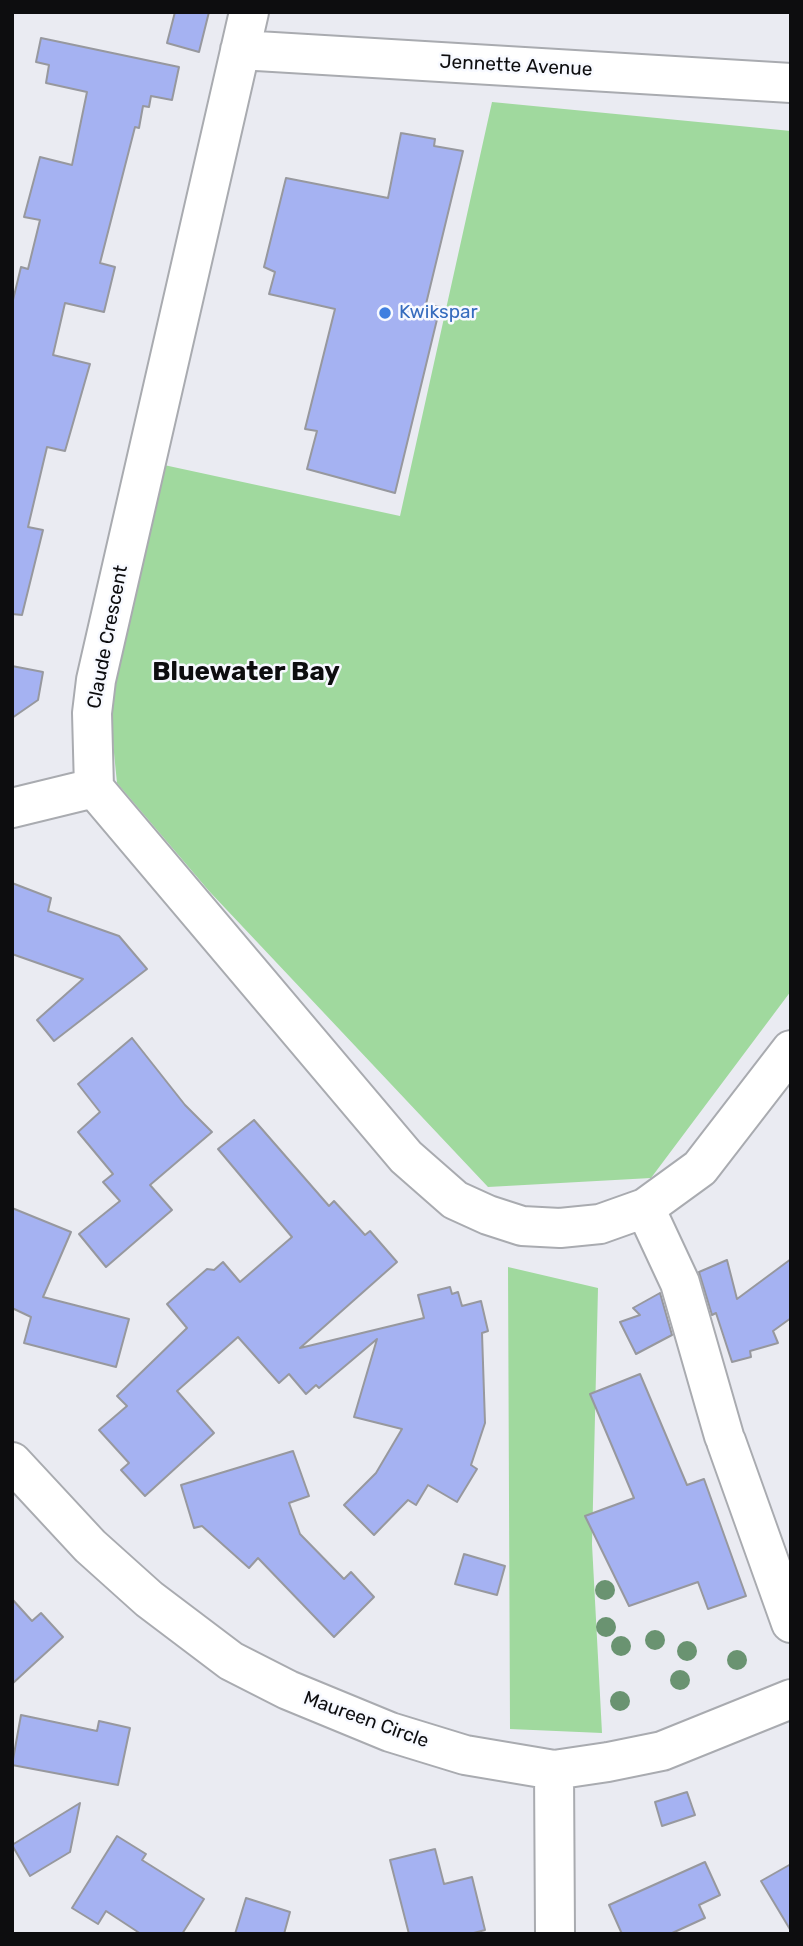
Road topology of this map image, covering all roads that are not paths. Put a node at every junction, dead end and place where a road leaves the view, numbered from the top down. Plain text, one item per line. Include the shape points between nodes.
1 (248, 12) edge
2 (240, 50) junction
3 (791, 83) edge
4 (94, 788) junction
5 (12, 807) edge
6 (791, 1050) edge
7 (645, 1208) junction
8 (12, 1462) edge
9 (791, 1623) edge
10 (791, 1699) edge
11 (555, 1770) junction
12 (555, 1934) edge

1 - 2 street, Claude Crescent
2 - 3 street, Jennette Avenue
2 - 4 street, Claude Crescent via 96,680
4 - 5 street
4 - 7 street via 428,1180 455,1200 522,1226 600,1224
6 - 7 street via 700,1168
7 - 9 street via 681,1283 725,1438
8 - 11 street, Maureen Circle via 90,1546 149,1600 231,1661 390,1732 465,1755
10 - 11 street, Maureen Circle via 662,1751
11 - 12 street

